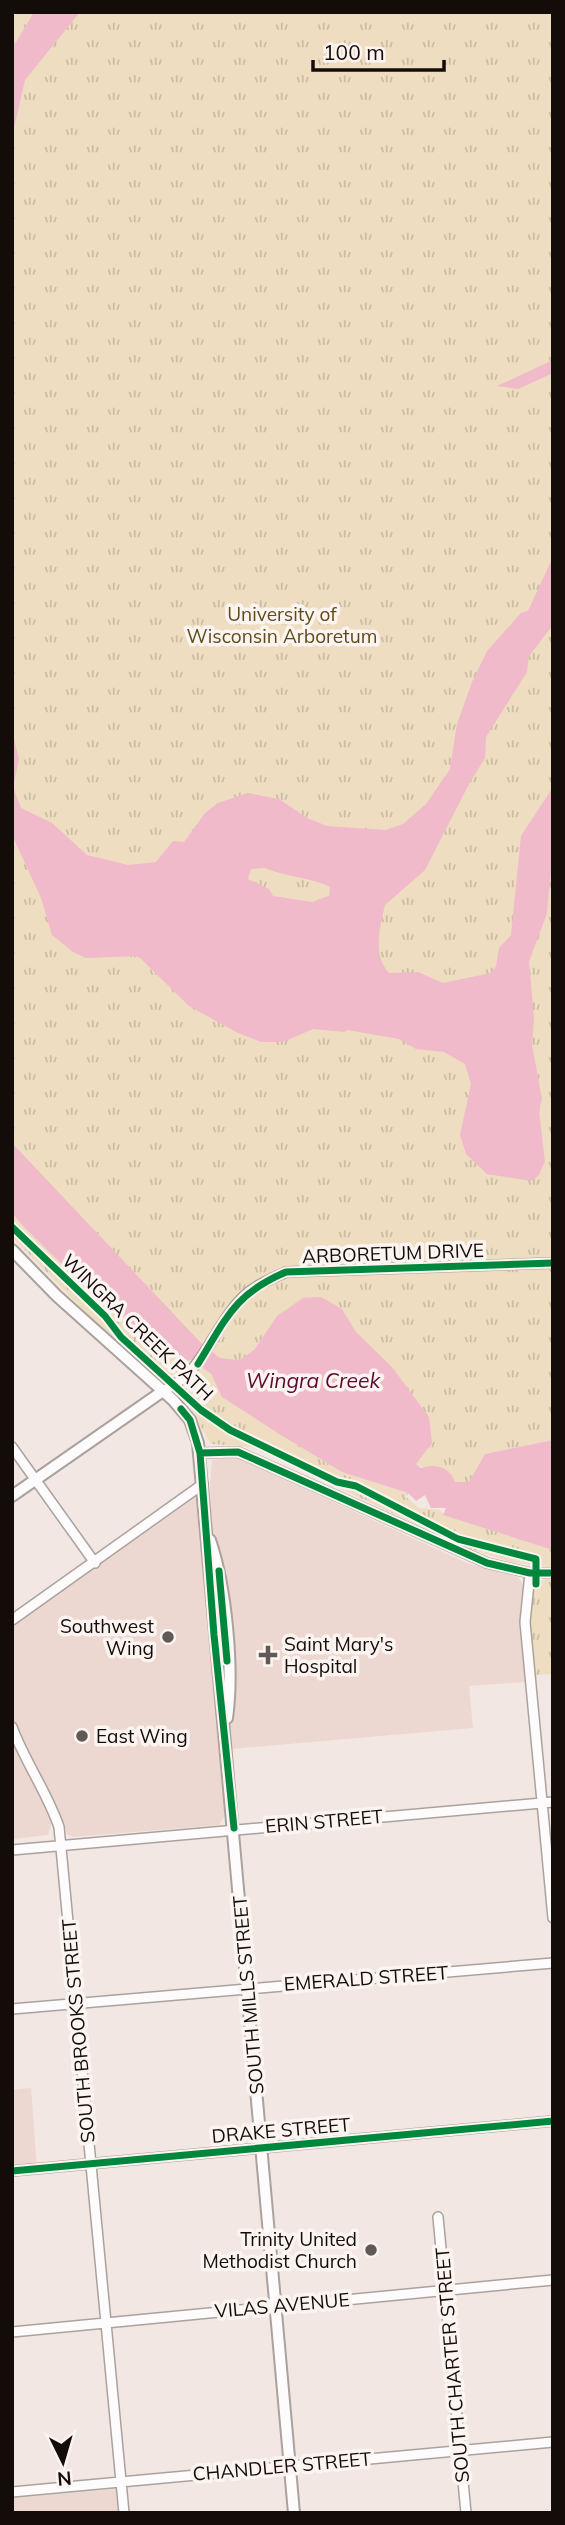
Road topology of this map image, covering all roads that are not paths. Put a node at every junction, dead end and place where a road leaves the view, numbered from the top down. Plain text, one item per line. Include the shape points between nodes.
1 (12, 1250) edge
2 (553, 1263) edge
3 (163, 1391) junction
4 (12, 1447) edge
5 (200, 1453) junction
6 (36, 1479) junction
7 (203, 1484) junction
8 (12, 1496) edge
9 (95, 1563) junction
10 (530, 1573) junction
11 (553, 1573) edge
12 (12, 1620) edge
13 (12, 1727) edge
14 (553, 1802) edge
15 (542, 1803) junction
16 (234, 1828) junction
17 (61, 1845) junction
18 (12, 1850) edge
19 (553, 1918) edge
20 (553, 1963) edge
21 (246, 1987) junction
22 (75, 2004) junction
23 (12, 2009) edge
24 (553, 2121) edge
25 (262, 2147) junction
26 (91, 2164) junction
27 (12, 2171) edge
28 (438, 2217) dead end
29 (553, 2280) edge
30 (446, 2290) junction
31 (275, 2305) junction
32 (104, 2323) junction
33 (12, 2332) edge
34 (553, 2442) edge
35 (460, 2450) junction
36 (290, 2465) junction
37 (121, 2482) junction
38 (12, 2492) edge
39 (124, 2513) edge
40 (294, 2513) edge
41 (466, 2513) edge

1 - 3 street, SOUTH MILLS STREET
2 - 3 street, ARBORETUM DRIVE via 286,1272 240,1299 196,1367
3 - 5 street, SOUTH MILLS STREET via 190,1420
3 - 6 street
4 - 6 street
5 - 7 street, SOUTH MILLS STREET
5 - 10 street via 239,1452 457,1551
6 - 8 street
6 - 9 street
7 - 9 street
7 - 16 street, SOUTH MILLS STREET via 224,1607 225,1727
9 - 12 street
10 - 11 street
10 - 15 street via 524,1622
13 - 17 street, SOUTH BROOKS STREET via 49,1801
14 - 15 street, ERIN STREET
15 - 16 street, ERIN STREET
15 - 19 street
16 - 17 street, ERIN STREET
16 - 21 street, SOUTH MILLS STREET
17 - 18 street, ERIN STREET
17 - 22 street, SOUTH BROOKS STREET
20 - 21 street, EMERALD STREET
21 - 22 street, EMERALD STREET
21 - 25 street, SOUTH MILLS STREET
22 - 23 street, EMERALD STREET
22 - 26 street, SOUTH BROOKS STREET
24 - 25 street, DRAKE STREET
25 - 26 street, DRAKE STREET
25 - 31 street, SOUTH MILLS STREET
26 - 27 street, DRAKE STREET
26 - 32 street, SOUTH BROOKS STREET
28 - 30 street, SOUTH CHARTER STREET
29 - 30 street, VILAS AVENUE
30 - 31 street, VILAS AVENUE
30 - 35 street, SOUTH CHARTER STREET
31 - 32 street, VILAS AVENUE
31 - 36 street, SOUTH MILLS STREET
32 - 33 street, VILAS AVENUE
32 - 37 street, SOUTH BROOKS STREET
34 - 35 street, CHANDLER STREET
35 - 36 street, CHANDLER STREET
35 - 41 street, SOUTH CHARTER STREET
36 - 37 street, CHANDLER STREET
36 - 40 street, SOUTH MILLS STREET
37 - 38 street, CHANDLER STREET
37 - 39 street, SOUTH BROOKS STREET

